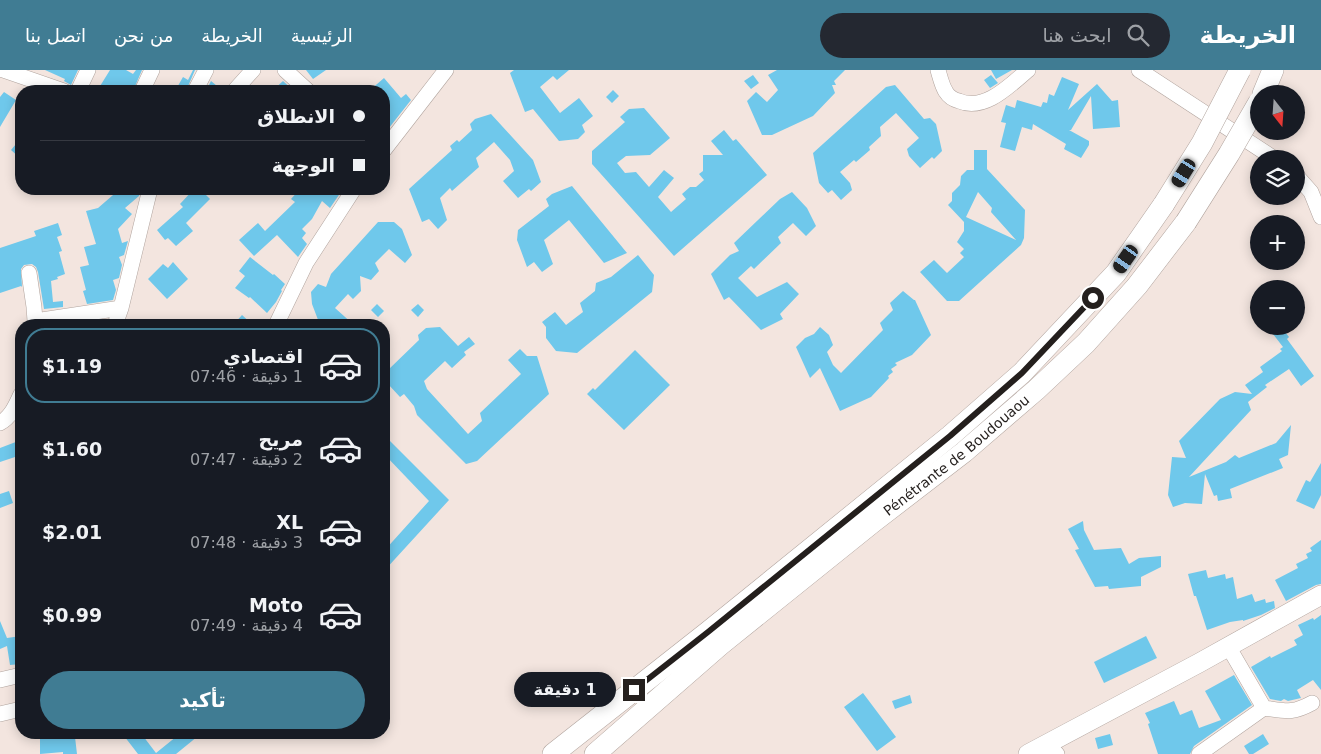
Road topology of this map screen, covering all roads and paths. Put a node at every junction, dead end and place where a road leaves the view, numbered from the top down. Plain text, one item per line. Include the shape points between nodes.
1 (3, 70) edge
2 (88, 70) edge
3 (152, 70) edge
4 (206, 70) edge
5 (253, 70) edge
6 (284, 70) edge
7 (446, 70) edge
8 (938, 70) edge
9 (1028, 70) edge
10 (1139, 70) edge
11 (1240, 70) edge
12 (1273, 70) edge
13 (30, 74) edge
14 (52, 85) edge
15 (81, 85) edge
16 (145, 85) edge
17 (198, 85) edge
18 (239, 85) edge
19 (301, 85) edge
20 (1267, 85) edge
21 (1250, 118) edge
22 (390, 142) edge
23 (1261, 150) edge
24 (1305, 185) edge
25 (149, 195) edge
26 (350, 195) edge
27 (1321, 218) edge
28 (29, 273) dead end
29 (121, 308) junction
30 (34, 319) edge
31 (57, 319) edge
32 (117, 319) edge
33 (279, 319) edge
34 (15, 407) edge
35 (0, 422) edge
36 (868, 515) junction
37 (1321, 595) edge
38 (1228, 646) junction
39 (15, 676) edge
40 (0, 680) edge
41 (1312, 703) dead end
42 (1264, 708) junction
43 (15, 710) edge
44 (0, 714) edge
45 (1053, 748) edge
46 (553, 754) edge
47 (595, 754) edge
48 (1028, 754) edge
49 (1199, 754) edge

1 - 13 street
2 - 15 street
3 - 16 street
4 - 17 street
5 - 18 street
6 - 19 street
7 - 22 street
8 - 9 street via 946,92 969,104 999,94
10 - 23 street
11 - 36 highway, Pénétrante de Boudouaou, bridge via 1202,143 1116,273 1022,373
12 - 20 highway
13 - 14 street
21 - 36 highway, Pénétrante de Boudouaou, bridge via 1186,222 1137,286 1086,343 964,452
24 - 27 street
25 - 29 street
26 - 33 street via 306,263
28 - 30 street
29 - 31 street
29 - 32 street
34 - 35 street
36 - 46 highway, Pénétrante de Boudouaou via 708,632
36 - 47 highway, Pénétrante de Boudouaou
37 - 38 main road
38 - 42 street
38 - 45 main road
39 - 40 street
41 - 42 street via 1288,712
42 - 49 street
43 - 44 street
45 - 48 main road

